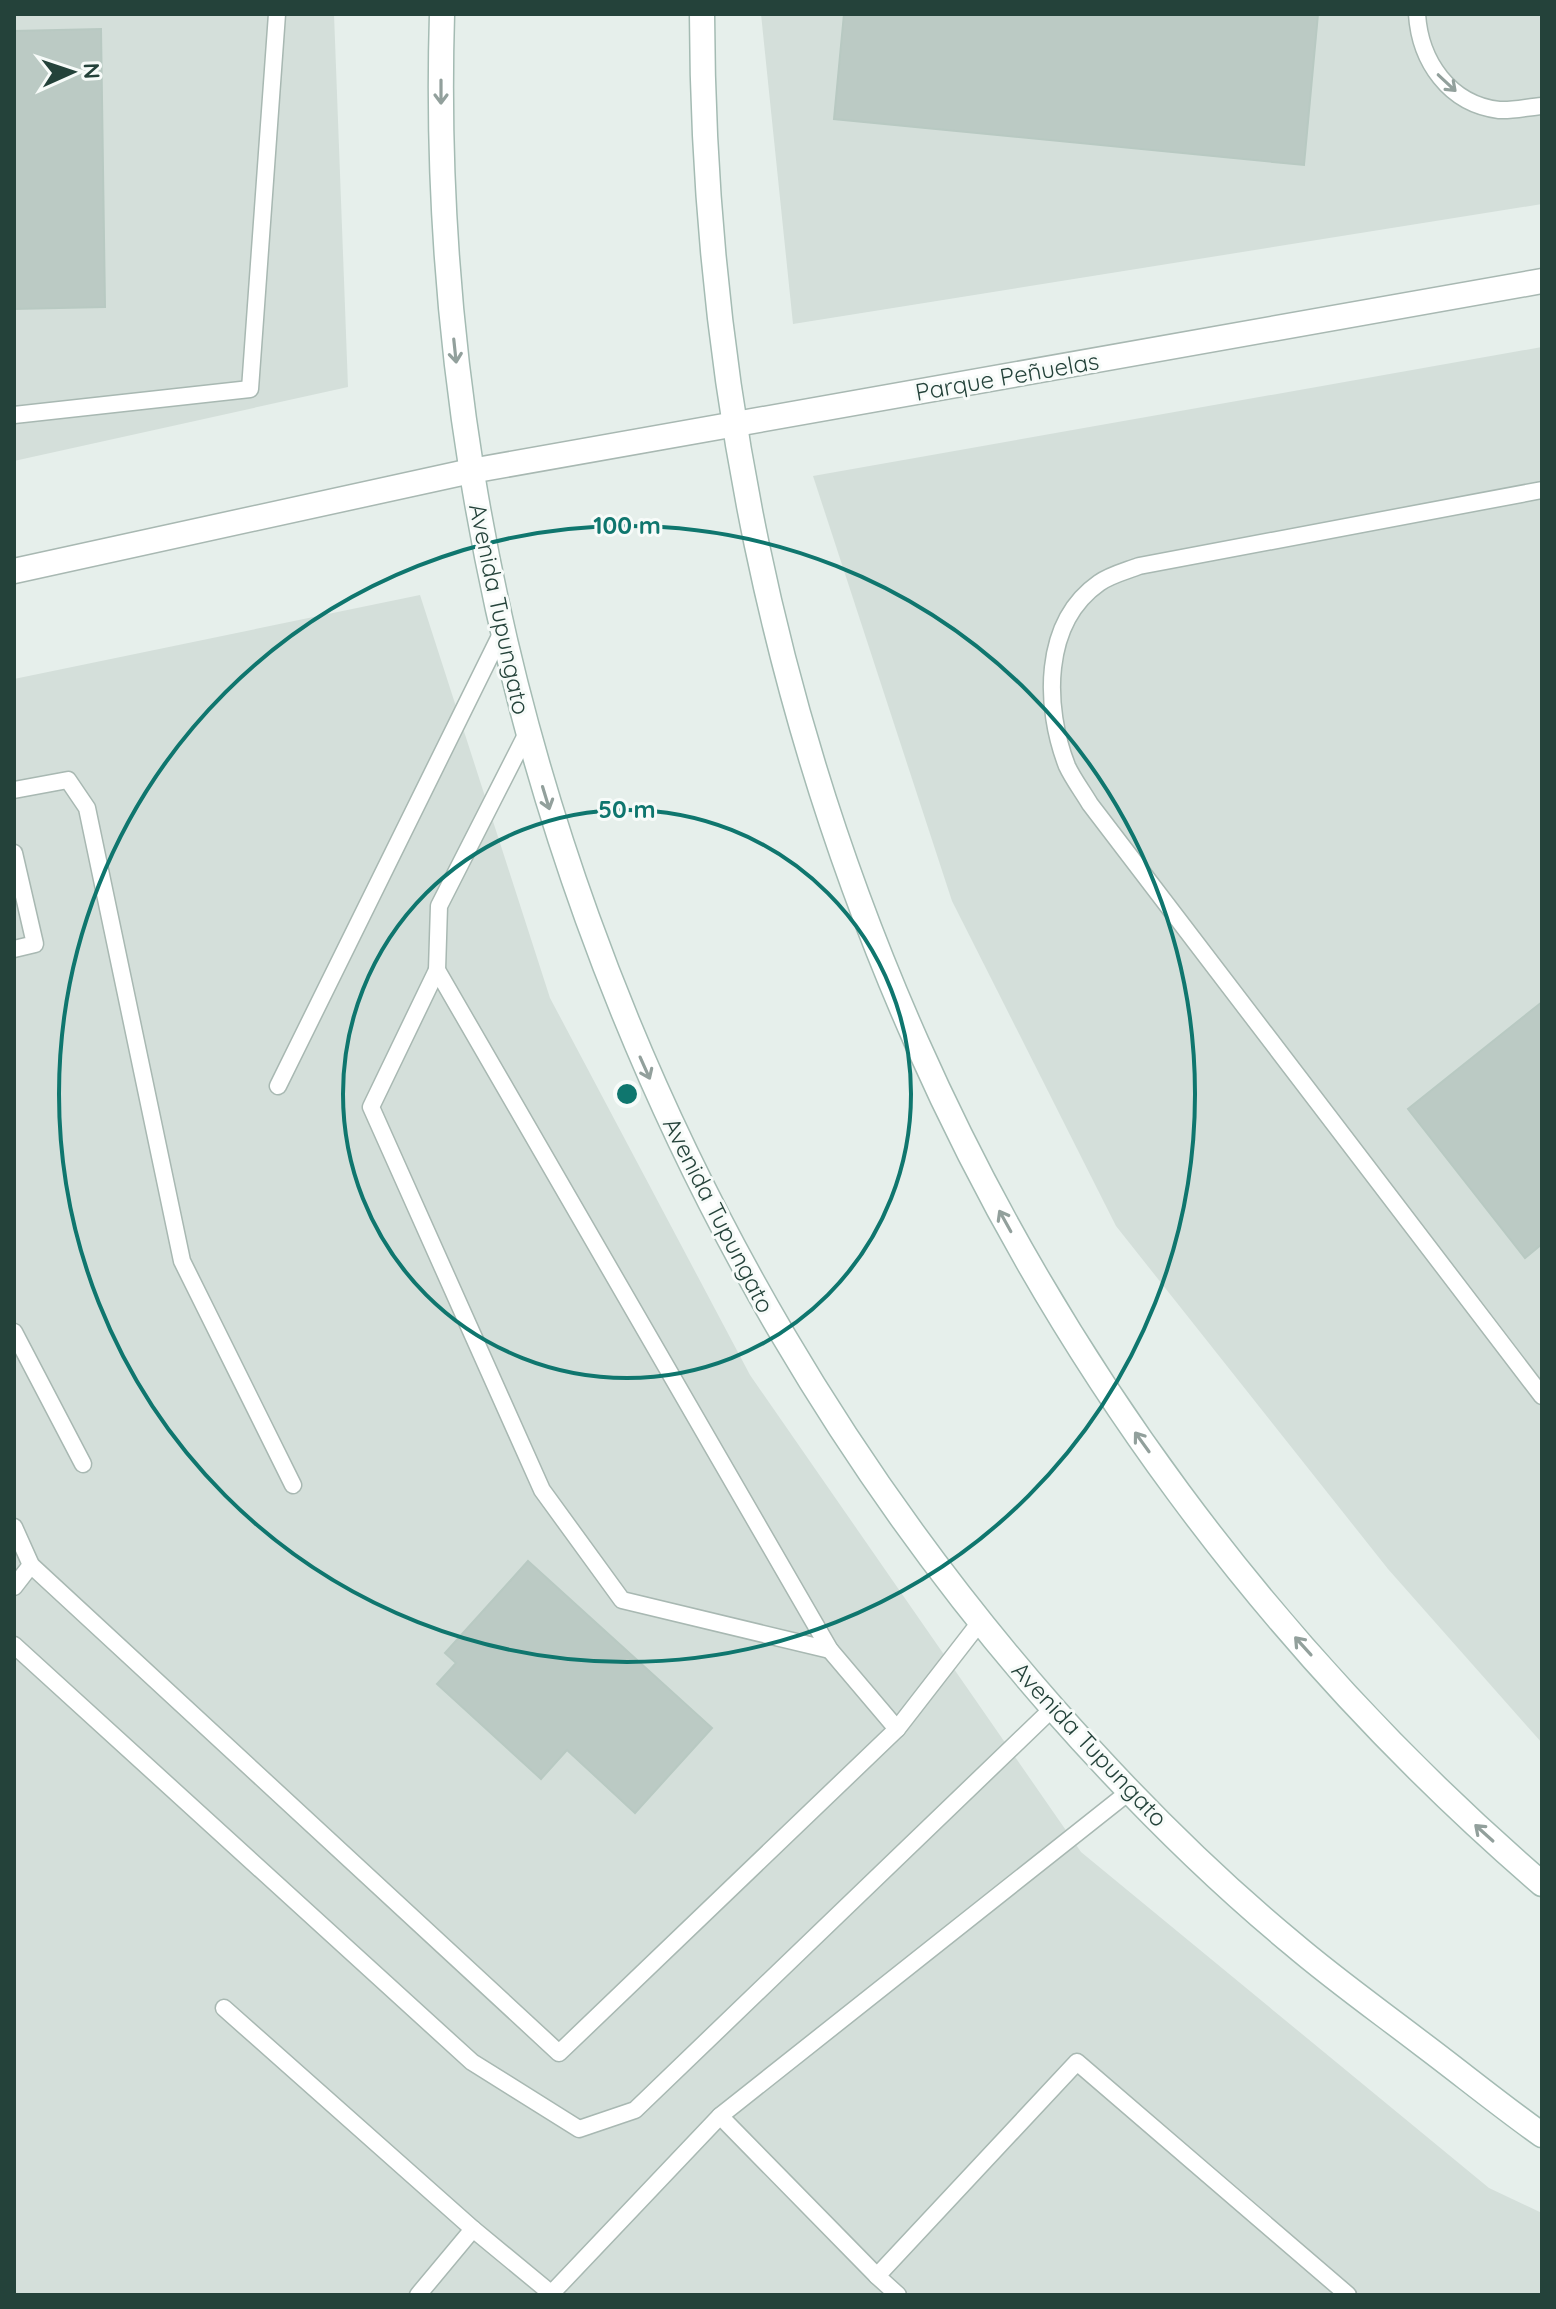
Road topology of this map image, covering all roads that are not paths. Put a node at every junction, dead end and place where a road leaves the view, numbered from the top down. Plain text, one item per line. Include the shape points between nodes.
1 (277, 14) edge
2 (442, 14) edge
3 (702, 14) edge
4 (1417, 14) edge
5 (1542, 106) edge
6 (1542, 281) edge
7 (14, 415) edge
8 (733, 425) junction
9 (471, 471) junction
10 (1542, 490) edge
11 (14, 571) edge
12 (502, 632) junction
13 (527, 733) junction
14 (14, 790) edge
15 (14, 853) edge
16 (14, 949) edge
17 (437, 970) junction
18 (278, 1086) dead end
19 (14, 1332) edge
20 (1542, 1396) edge
21 (83, 1464) dead end
22 (293, 1485) dead end
23 (14, 1527) edge
24 (31, 1565) junction
25 (14, 1587) edge
26 (980, 1622) junction
27 (14, 1645) edge
28 (830, 1650) junction
29 (1053, 1708) junction
30 (897, 1729) junction
31 (1130, 1791) junction
32 (1542, 1884) edge
33 (224, 2008) dead end
34 (720, 2116) junction
35 (1542, 2135) edge
36 (473, 2229) junction
37 (877, 2276) junction
38 (552, 2294) edge
39 (418, 2295) edge
40 (898, 2295) edge
41 (1348, 2295) edge

1 - 7 lane via 250,389
2 -> 9 street, Avenida Tupungato via 446,248
3 - 8 street via 707,195
4 -> 5 lane via 1432,68 1462,97 1498,110
6 - 8 street, Parque Peñuelas
8 - 9 street, Parque Peñuelas
32 -> 8 street via 1362,1713 1205,1529 1125,1418 1006,1225 900,1007 825,808 782,663
9 - 11 street, Parque Peñuelas
9 - 12 street, Avenida Tupungato
10 - 20 lane via 1139,566 1100,582 1075,605 1057,637 1052,677 1055,722 1068,768 1090,804
12 - 13 street, Avenida Tupungato
12 - 18 lane
13 - 17 lane via 439,906
13 -> 26 street, Avenida Tupungato via 594,943 641,1059 731,1246 847,1440
14 - 22 lane via 68,780 87,808 182,1261
15 - 16 lane via 35,944
17 - 28 lane
17 - 28 lane via 371,1107 542,1490 622,1600
19 - 21 lane
23 - 24 lane
24 - 25 lane
24 - 30 lane via 559,2053
26 - 29 street, Avenida Tupungato
26 - 30 lane
27 - 29 lane via 472,2062 579,2129 635,2110
28 - 30 lane
29 - 31 street, Avenida Tupungato
31 - 34 lane
31 - 35 street, Avenida Tupungato via 1294,1945
33 - 36 lane
34 - 37 lane
34 - 38 lane
36 - 38 lane
36 - 39 lane
37 - 40 lane
37 - 41 lane via 1077,2062

